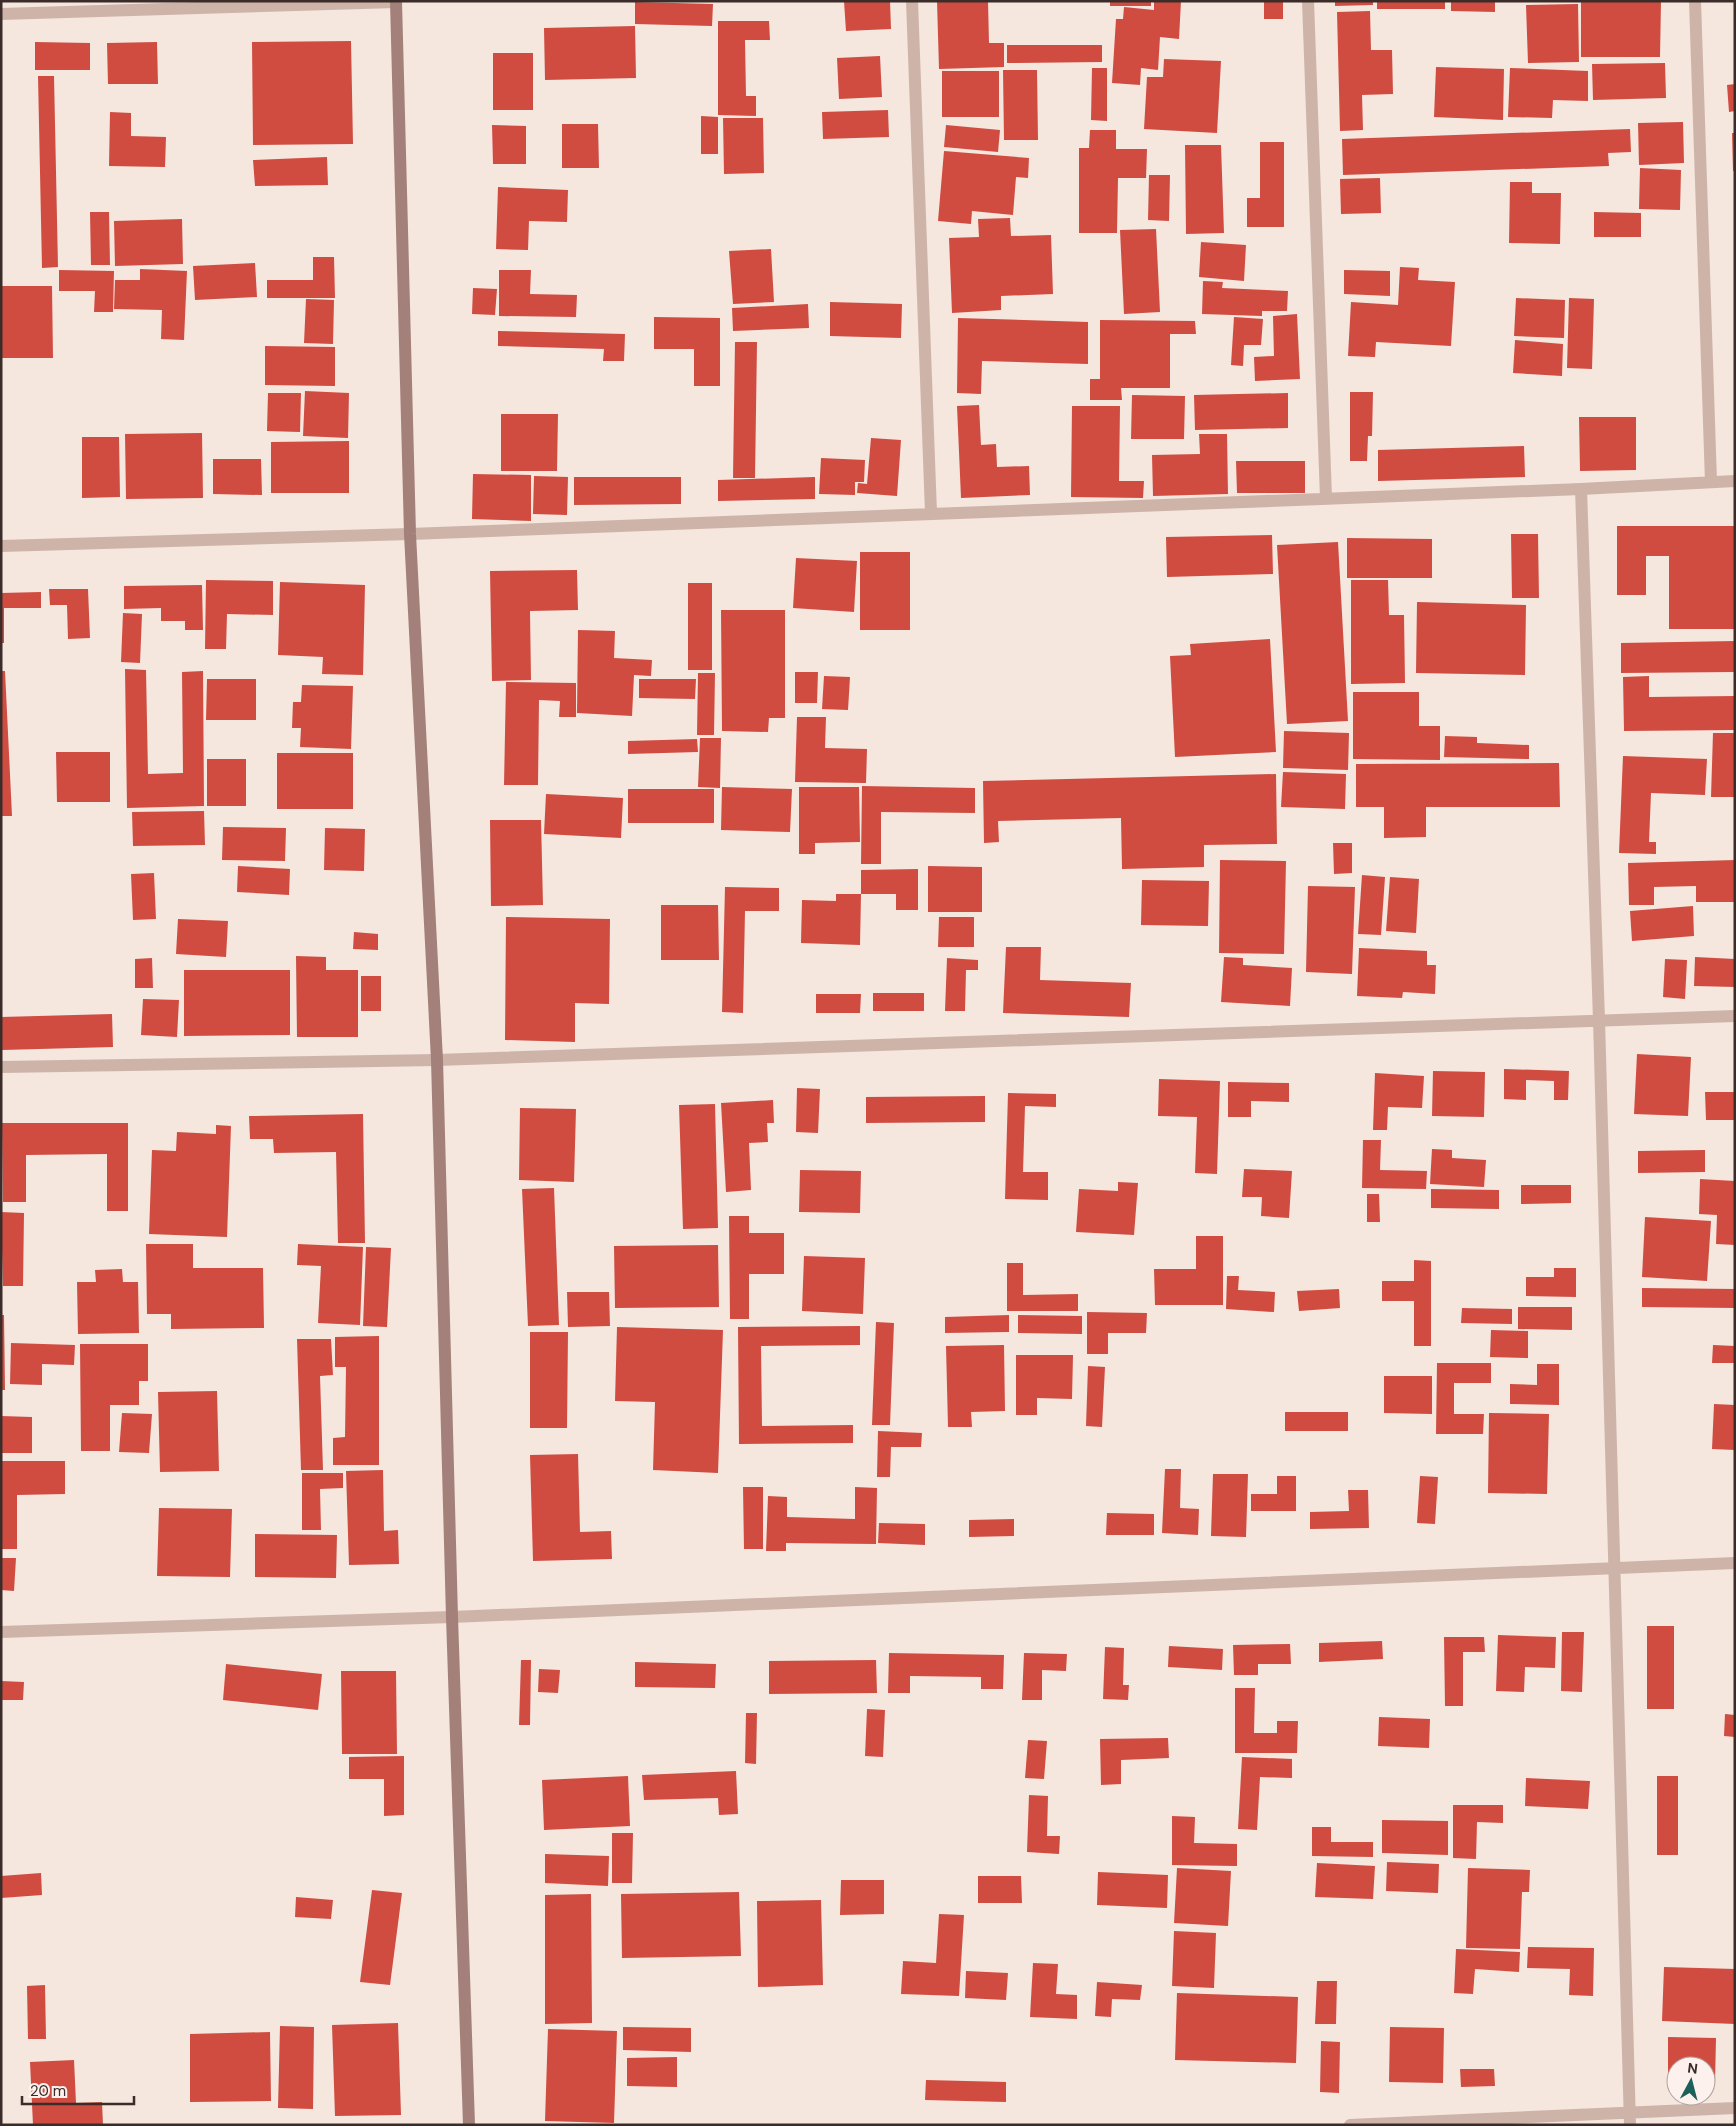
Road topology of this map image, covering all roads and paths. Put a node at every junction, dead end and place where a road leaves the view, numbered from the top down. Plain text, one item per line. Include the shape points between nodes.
1 (912, 1) edge
2 (1308, 1) edge
3 (1695, 1) edge
4 (396, 2) edge
5 (1, 14) edge
6 (1735, 481) edge
7 (1711, 482) junction
8 (1581, 489) junction
9 (1326, 498) junction
10 (931, 513) junction
11 (410, 534) junction
12 (1, 546) edge
13 (1735, 1016) edge
14 (1599, 1020) junction
15 (437, 1060) junction
16 (1, 1067) edge
17 (1735, 1563) edge
18 (1613, 1569) junction
19 (452, 1617) junction
20 (1, 1632) edge
21 (1735, 2108) edge
22 (1630, 2119) edge
23 (469, 2125) edge
24 (1350, 2125) edge

1 - 10 street
2 - 9 street
3 - 7 street
4 - 5 street
4 - 11 main road
6 - 7 street
7 - 8 street
8 - 9 street
8 - 14 street
9 - 10 street
10 - 11 street
11 - 12 street
11 - 15 main road
13 - 14 street
14 - 15 street
14 - 18 street
15 - 16 street
15 - 19 main road
17 - 18 street
18 - 19 street
18 - 22 street
19 - 20 street
19 - 23 main road
21 - 22 street
22 - 24 street

